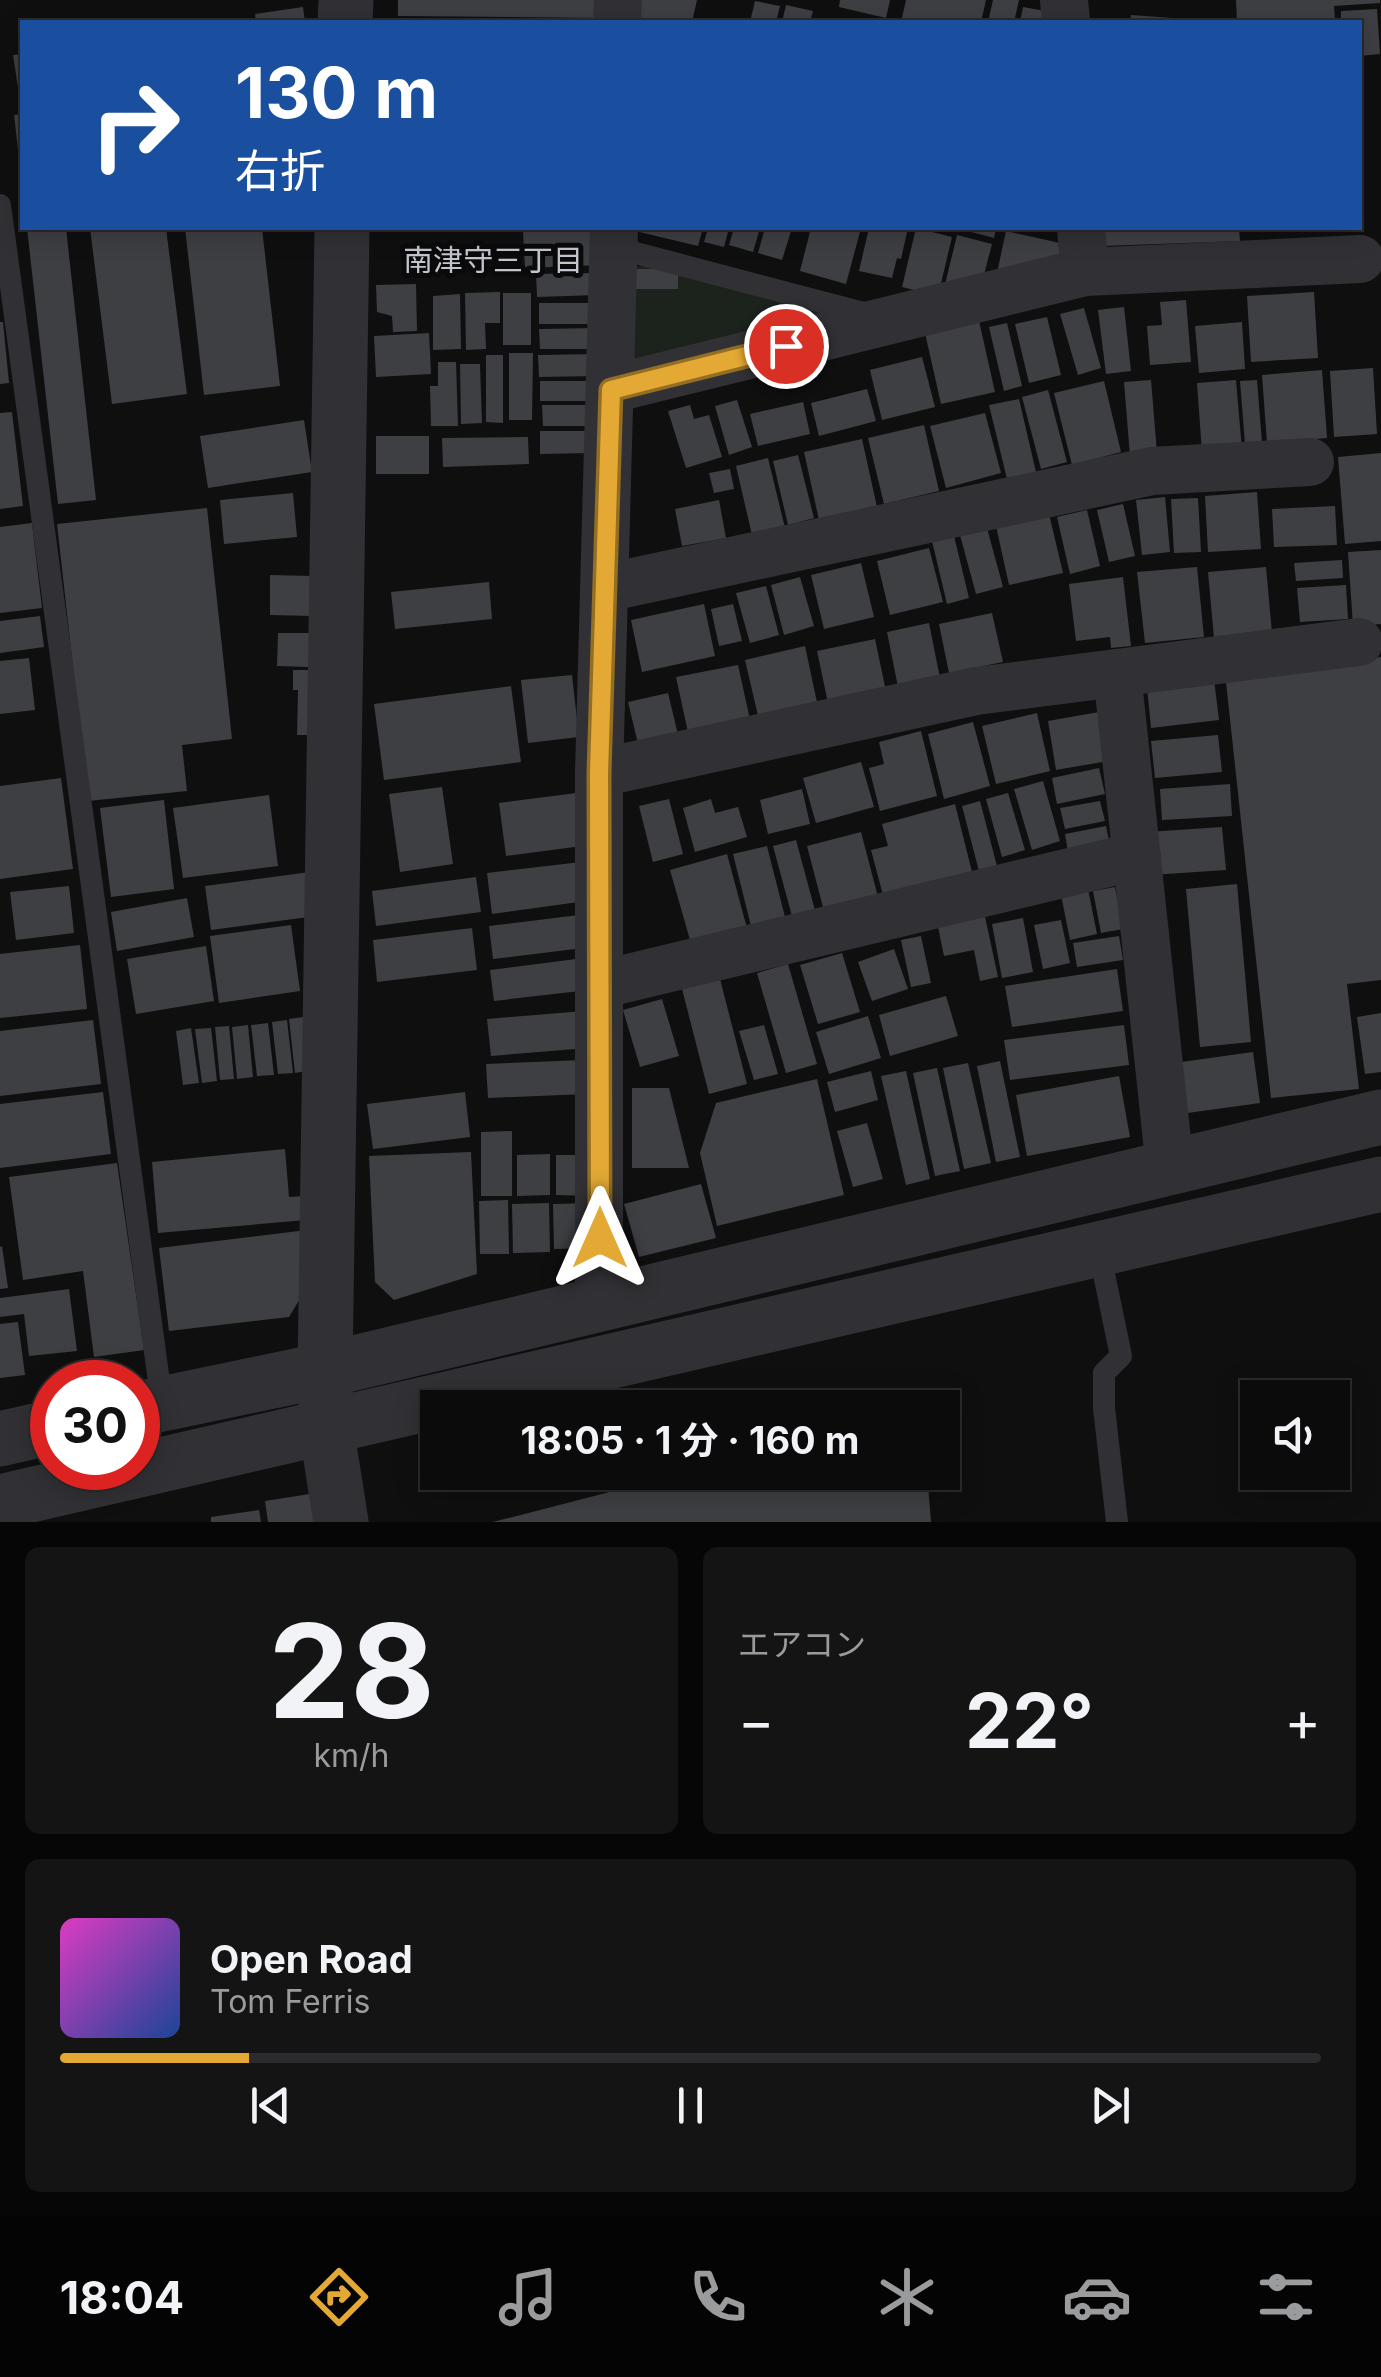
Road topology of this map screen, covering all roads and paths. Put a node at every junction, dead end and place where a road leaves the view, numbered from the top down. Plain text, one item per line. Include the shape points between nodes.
1 (0, 205) edge
2 (342, 230) edge
3 (614, 237) edge
4 (1083, 250) edge
5 (1360, 258) dead end
6 (891, 320) junction
7 (611, 390) junction
8 (1310, 462) dead end
9 (605, 588) junction
10 (1360, 642) dead end
11 (1117, 673) junction
12 (599, 773) junction
13 (1136, 856) junction
14 (600, 985) junction
15 (1381, 1117) edge
16 (1170, 1168) junction
17 (1381, 1184) edge
18 (1099, 1250) junction
19 (599, 1304) junction
20 (144, 1360) edge
21 (325, 1370) junction
22 (160, 1405) edge
23 (326, 1427) junction
24 (30, 1433) edge
25 (0, 1439) edge
26 (0, 1502) edge
27 (340, 1522) edge
28 (1117, 1522) edge

1 - 20 lane
2 - 21 street
3 - 6 lane
3 - 7 street
4 - 5 street
4 - 6 street
6 - 7 street
7 - 9 street
8 - 9 street via 1152,471
9 - 12 street
10 - 11 street
11 - 12 street via 976,692
11 - 13 street
12 - 14 street
13 - 14 street
13 - 16 street
14 - 19 street
15 - 16 street
16 - 19 street
17 - 18 street
18 - 23 street
18 - 28 lane via 1121,1356 1104,1372
19 - 21 street
21 - 22 street
21 - 23 street
23 - 26 street
23 - 27 street
24 - 25 street

